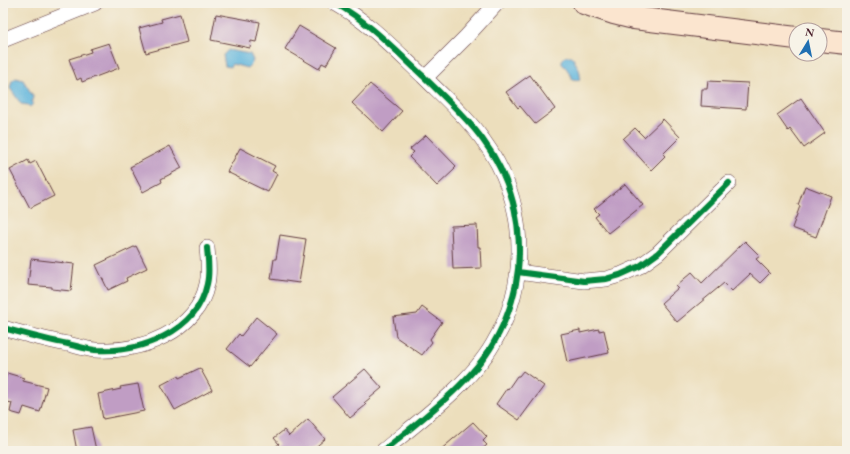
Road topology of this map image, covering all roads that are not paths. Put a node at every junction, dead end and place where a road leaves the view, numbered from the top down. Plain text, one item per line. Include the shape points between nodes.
1 (95, 3) edge
2 (336, 3) edge
3 (497, 3) edge
4 (584, 3) edge
5 (788, 37) edge
6 (3, 40) edge
7 (828, 41) edge
8 (847, 43) edge
9 (425, 78) junction
10 (729, 183) dead end
11 (206, 248) dead end
12 (518, 272) junction
13 (3, 328) edge
14 (383, 451) edge

1 - 6 street
2 - 9 street via 378,32
3 - 9 street
4 - 5 main road via 648,20
7 - 8 main road
9 - 12 street via 483,139 507,182 515,206 519,231
10 - 12 street via 658,253 640,266 620,275 584,281
11 - 13 street via 208,283 197,307 184,322 166,336 152,342 130,348 94,350
12 - 14 street via 512,302 493,346 457,388

